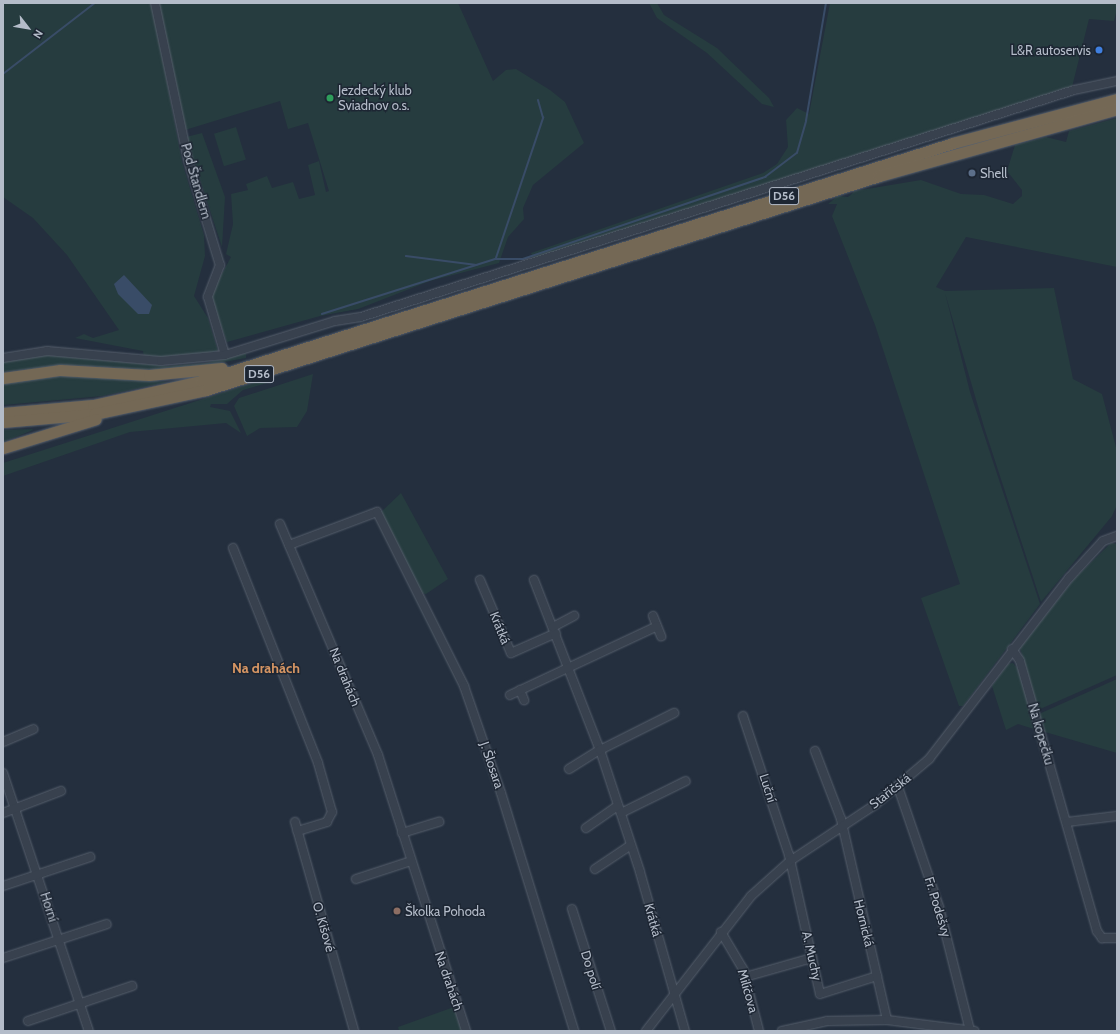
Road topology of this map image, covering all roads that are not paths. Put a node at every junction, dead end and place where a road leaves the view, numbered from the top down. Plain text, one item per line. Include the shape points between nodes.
1 (155, 3) edge
2 (1117, 81) edge
3 (1117, 99) edge
4 (1117, 109) edge
5 (289, 353) junction
6 (225, 355) junction
7 (3, 358) edge
8 (3, 378) edge
9 (146, 404) junction
10 (3, 413) edge
11 (3, 422) edge
12 (3, 448) edge
13 (280, 524) dead end
14 (1117, 536) edge
15 (289, 545) junction
16 (233, 548) dead end
17 (480, 580) dead end
18 (534, 580) dead end
19 (574, 616) dead end
20 (653, 616) dead end
21 (657, 626) junction
22 (554, 630) junction
23 (661, 636) dead end
24 (1012, 649) junction
25 (569, 667) junction
26 (520, 690) junction
27 (510, 694) dead end
28 (524, 700) dead end
29 (674, 713) dead end
30 (743, 716) dead end
31 (33, 729) dead end
32 (3, 742) edge
33 (600, 750) junction
34 (815, 752) dead end
35 (569, 769) dead end
36 (3, 773) edge
37 (686, 781) dead end
38 (898, 787) junction
39 (61, 791) dead end
40 (16, 809) junction
41 (619, 810) junction
42 (3, 813) edge
43 (1116, 818) edge
44 (295, 822) dead end
45 (438, 822) dead end
46 (1066, 822) junction
47 (840, 827) junction
48 (586, 828) dead end
49 (297, 831) junction
50 (402, 833) junction
51 (631, 845) junction
52 (90, 857) dead end
53 (411, 861) junction
54 (790, 861) junction
55 (595, 869) dead end
56 (38, 874) junction
57 (356, 879) dead end
58 (3, 886) edge
59 (572, 909) dead end
60 (108, 924) dead end
61 (721, 932) junction
62 (1117, 938) edge
63 (60, 940) junction
64 (3, 958) edge
65 (812, 958) junction
66 (877, 976) junction
67 (745, 977) junction
68 (132, 986) dead end
69 (673, 994) junction
70 (80, 1003) junction
71 (887, 1020) junction
72 (28, 1021) dead end
73 (923, 1027) edge
74 (972, 1030) edge
75 (89, 1031) edge
76 (354, 1031) edge
77 (466, 1031) edge
78 (574, 1031) edge
79 (611, 1031) edge
80 (646, 1031) edge
81 (685, 1031) edge
82 (759, 1031) edge
83 (782, 1031) edge

1 - 6 street, Pod Štandlem via 188,160 220,265 208,297
2 - 6 street via 1074,90 361,318 335,321
3 - 5 highway, D56 via 945,145
4 - 9 highway, D56 via 956,153 206,390
5 - 8 highway via 178,374 60,370
5 - 10 highway, D56 via 144,396 93,405
6 - 7 street via 161,361 47,351
9 - 11 highway, D56 via 94,414
9 - 12 highway
13 - 15 street, Na drahách
14 - 24 street, Staříčská via 1096,548
15 - 50 street, Na drahách via 378,755
15 - 78 street, J. Šlosara via 377,512 464,686 501,793
16 - 49 street via 318,763 332,812 327,822
17 - 22 street, Krátká via 511,653
18 - 22 street, Krátká
19 - 22 street, Krátká
20 - 21 street
21 - 23 street
21 - 25 street
22 - 25 street, Krátká
24 - 38 street, Staříčská via 937,750
24 - 46 street, Na kopečku via 1020,661
25 - 26 street
25 - 33 street, Krátká
26 - 27 street
26 - 28 street
29 - 33 street
30 - 54 street, Luční
31 - 32 street
33 - 35 street
33 - 41 street, Krátká
34 - 47 street, Hornická via 841,819
36 - 40 street, Horní
37 - 41 street
38 - 47 street, Staříčská
38 - 74 street, Fr. Podešvy via 939,907
39 - 40 street
40 - 42 street
40 - 56 street, Horní
41 - 48 street
41 - 51 street, Krátká
43 - 46 street
44 - 49 street, O. Kišové
45 - 50 street
46 - 62 street, Na kopečku via 1099,936
47 - 54 street, Staříčská
47 - 66 street, Hornická
49 - 76 street, O. Kišové
50 - 53 street, Na drahách
51 - 55 street
51 - 69 street, Krátká
52 - 56 street
53 - 57 street
53 - 77 street, Na drahách
54 - 61 street, Staříčská via 751,896
54 - 65 street, A. Muchy
56 - 58 street
56 - 63 street, Horní
59 - 79 street, Do polí
60 - 63 street, Horní
61 - 67 street, Milíčova
61 - 69 street, Staříčská
63 - 64 street, Horní
63 - 70 street, Horní
65 - 66 street, A. Muchy via 820,994
65 - 67 street
66 - 71 street, Hornická
67 - 82 street, Milíčova
68 - 70 street
69 - 80 street, Staříčská
69 - 81 street, Krátká
70 - 72 street
70 - 75 street, Horní
71 - 73 street
71 - 83 street via 827,1021
73 - 74 street

